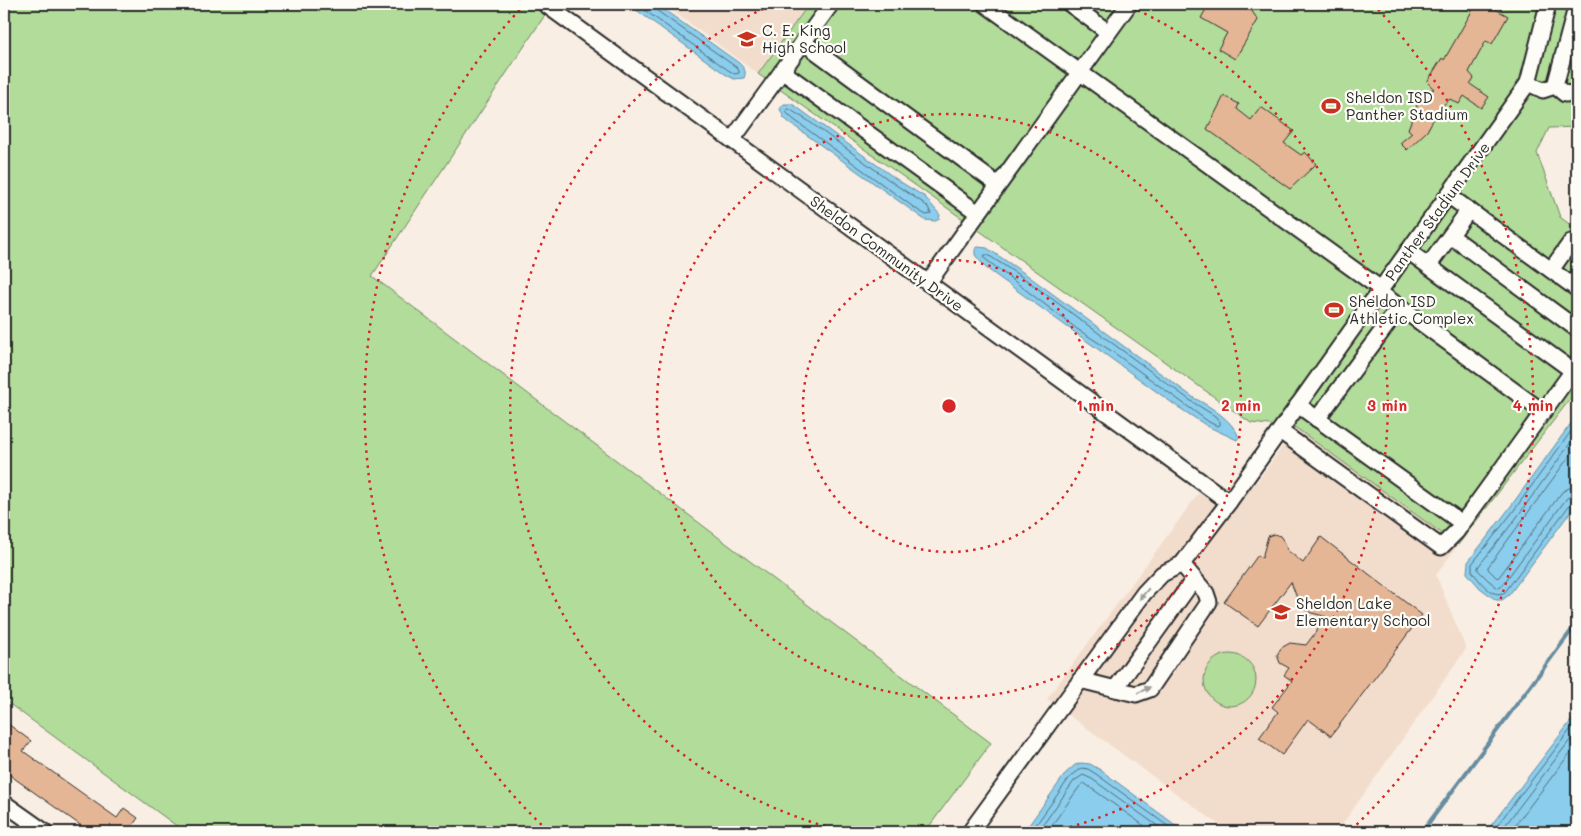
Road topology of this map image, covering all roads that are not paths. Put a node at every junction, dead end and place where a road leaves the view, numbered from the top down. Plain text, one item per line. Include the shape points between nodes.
1 (545, 4) edge
2 (831, 4) edge
3 (985, 4) edge
4 (1070, 4) edge
5 (1128, 4) edge
6 (1548, 4) edge
7 (1577, 4) edge
8 (1108, 32) junction
9 (803, 42) junction
10 (782, 71) junction
11 (1080, 72) junction
12 (1528, 83) junction
13 (1555, 86) junction
14 (1577, 93) edge
15 (732, 140) junction
16 (998, 185) junction
17 (1448, 195) junction
18 (1469, 210) junction
19 (978, 214) junction
20 (1451, 236) junction
21 (1577, 247) edge
22 (1408, 251) junction
23 (1429, 266) junction
24 (1551, 270) junction
25 (928, 283) junction
26 (1577, 289) edge
27 (1380, 290) junction
28 (1400, 307) junction
29 (1577, 330) edge
30 (1575, 368) edge
31 (1298, 405) junction
32 (1543, 412) junction
33 (1317, 419) junction
34 (1280, 431) junction
35 (1229, 502) junction
36 (1462, 523) junction
37 (1182, 564) junction
38 (1194, 579) junction
39 (1080, 680) junction
40 (1115, 689) junction
41 (4, 803) edge
42 (45, 832) edge
43 (970, 832) edge

1 - 15 street, Sheldon Community Drive
2 - 9 street
3 - 11 street
4 - 8 street
5 - 8 street
6 - 12 street, Panther Stadium Drive
7 - 13 street
8 - 11 street
9 - 10 street
9 - 16 street
10 - 15 street
10 - 19 street
11 - 16 street
11 - 27 street
12 - 13 street via 1543,90
12 - 17 street, Panther Stadium Drive
13 - 14 street via 1565,94
15 - 25 street, Sheldon Community Drive
16 - 19 street
17 - 18 street
17 - 22 street, Panther Stadium Drive
18 - 20 street
18 - 24 street
19 - 25 street
20 - 23 street
20 - 29 street
21 - 24 street via 1571,242
22 - 23 street
22 - 27 street, Panther Stadium Drive
23 - 30 street
24 - 26 street
25 - 35 street, Sheldon Community Drive
27 - 28 street
27 - 31 street, Panther Stadium Drive
28 - 32 street
28 - 33 street
30 - 32 street
31 - 33 street
31 - 34 street, Panther Stadium Drive
32 - 36 street
33 - 36 street
34 - 35 street, Panther Stadium Drive
34 - 36 street via 1441,546
35 - 37 street, Panther Stadium Drive
37 - 38 street
37 -> 39 street via 1162,574 1144,593
38 - 40 street
40 -> 38 street via 1136,694 1150,689 1209,602
39 - 40 street
39 - 43 street
41 - 42 street

